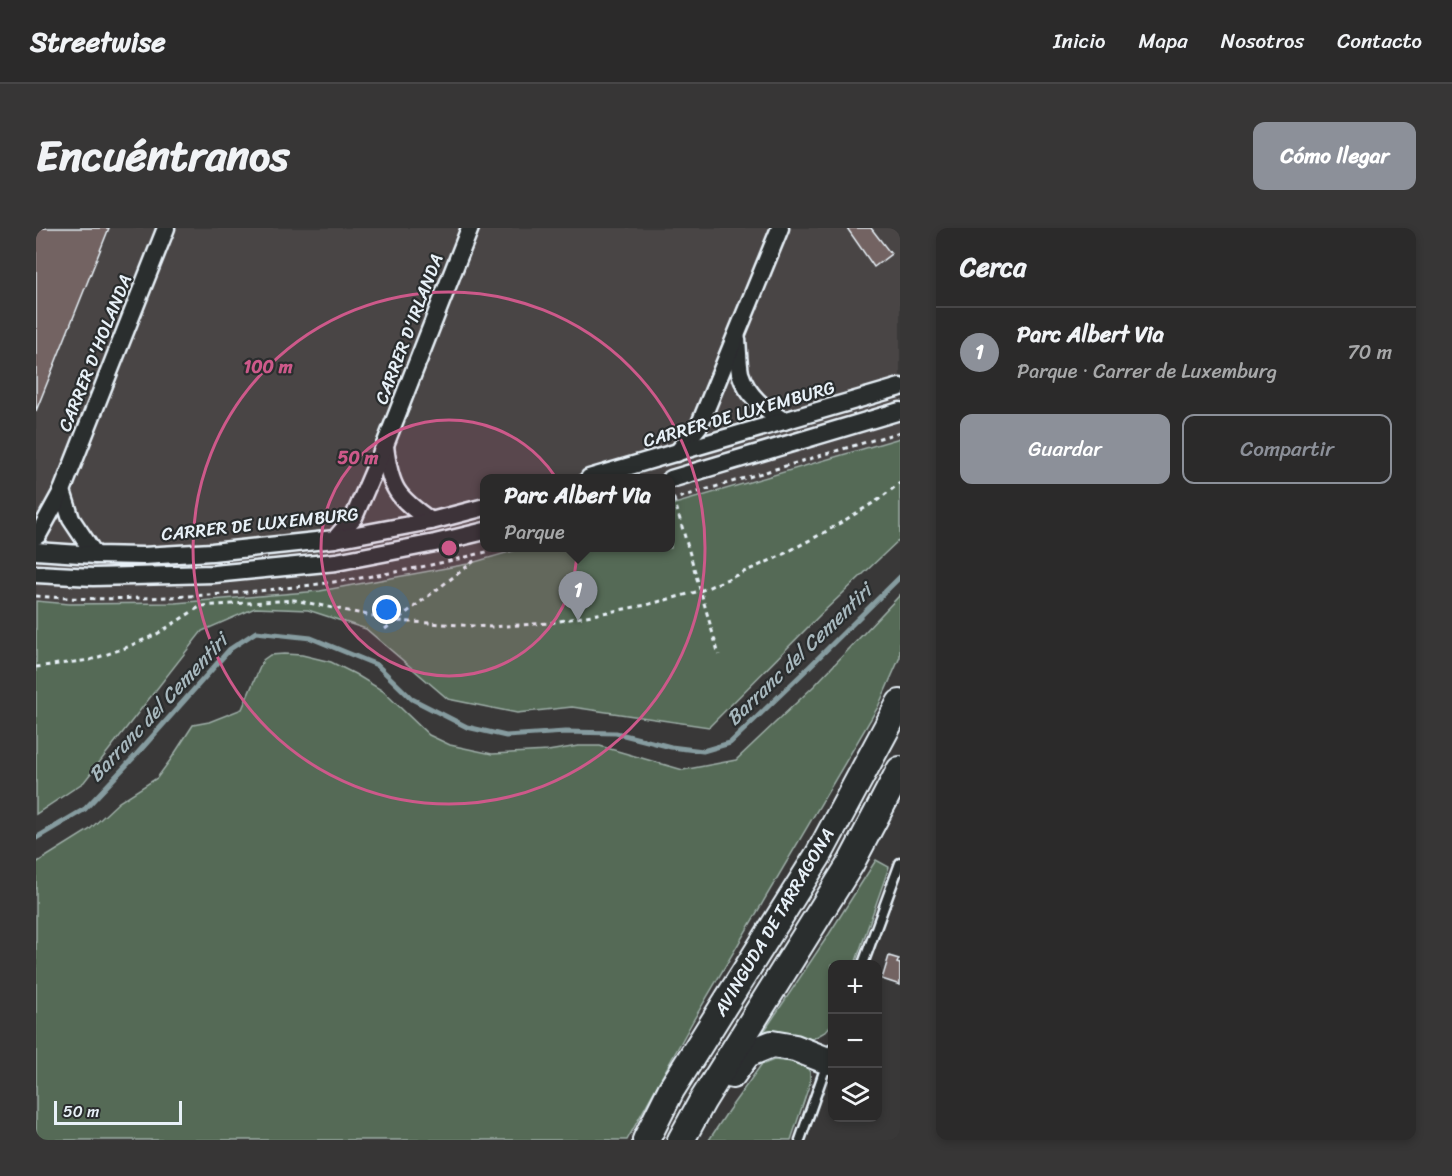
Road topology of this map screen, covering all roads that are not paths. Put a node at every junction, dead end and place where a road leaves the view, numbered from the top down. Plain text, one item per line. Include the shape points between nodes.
1 (165, 228) edge
2 (470, 228) edge
3 (780, 228) edge
4 (737, 335) junction
5 (900, 387) edge
6 (900, 411) edge
7 (784, 421) junction
8 (385, 445) junction
9 (677, 453) junction
10 (603, 474) edge
11 (675, 478) edge
12 (62, 491) junction
13 (480, 508) edge
14 (430, 521) junction
15 (480, 532) edge
16 (36, 536) edge
17 (335, 539) junction
18 (36, 551) edge
19 (95, 555) junction
20 (36, 574) edge
21 (900, 703) edge
22 (900, 770) edge
23 (900, 863) edge
24 (864, 960) edge
25 (828, 1055) edge
26 (828, 1061) edge
27 (646, 1140) edge
28 (681, 1140) edge
29 (688, 1140) edge
30 (800, 1140) edge

1 - 12 street, CARRER D'HOLANDA
2 - 8 street, CARRER D'IRLANDA
3 - 4 street
4 - 7 street via 740,372 749,393
4 - 9 street via 699,426
5 - 7 street, CARRER DE LUXEMBURG
6 - 11 street
7 - 9 street, CARRER DE LUXEMBURG
8 - 14 street via 396,490
8 - 17 street, CARRER D'IRLANDA via 354,517
9 - 10 street, CARRER DE LUXEMBURG
12 - 16 street, CARRER D'HOLANDA
12 - 19 street via 71,519
13 - 14 street, CARRER DE LUXEMBURG
14 - 17 street, CARRER DE LUXEMBURG
15 - 20 street via 336,562 214,574
17 - 19 street, CARRER DE LUXEMBURG via 212,552
18 - 19 street, CARRER DE LUXEMBURG
21 - 27 main road, AVINGUDA DE TARRAGONA via 819,854 671,1090
22 - 28 main road, AVINGUDA DE TARRAGONA via 850,863
23 - 24 lane
25 - 29 main road via 772,1044 747,1054
26 - 30 lane

